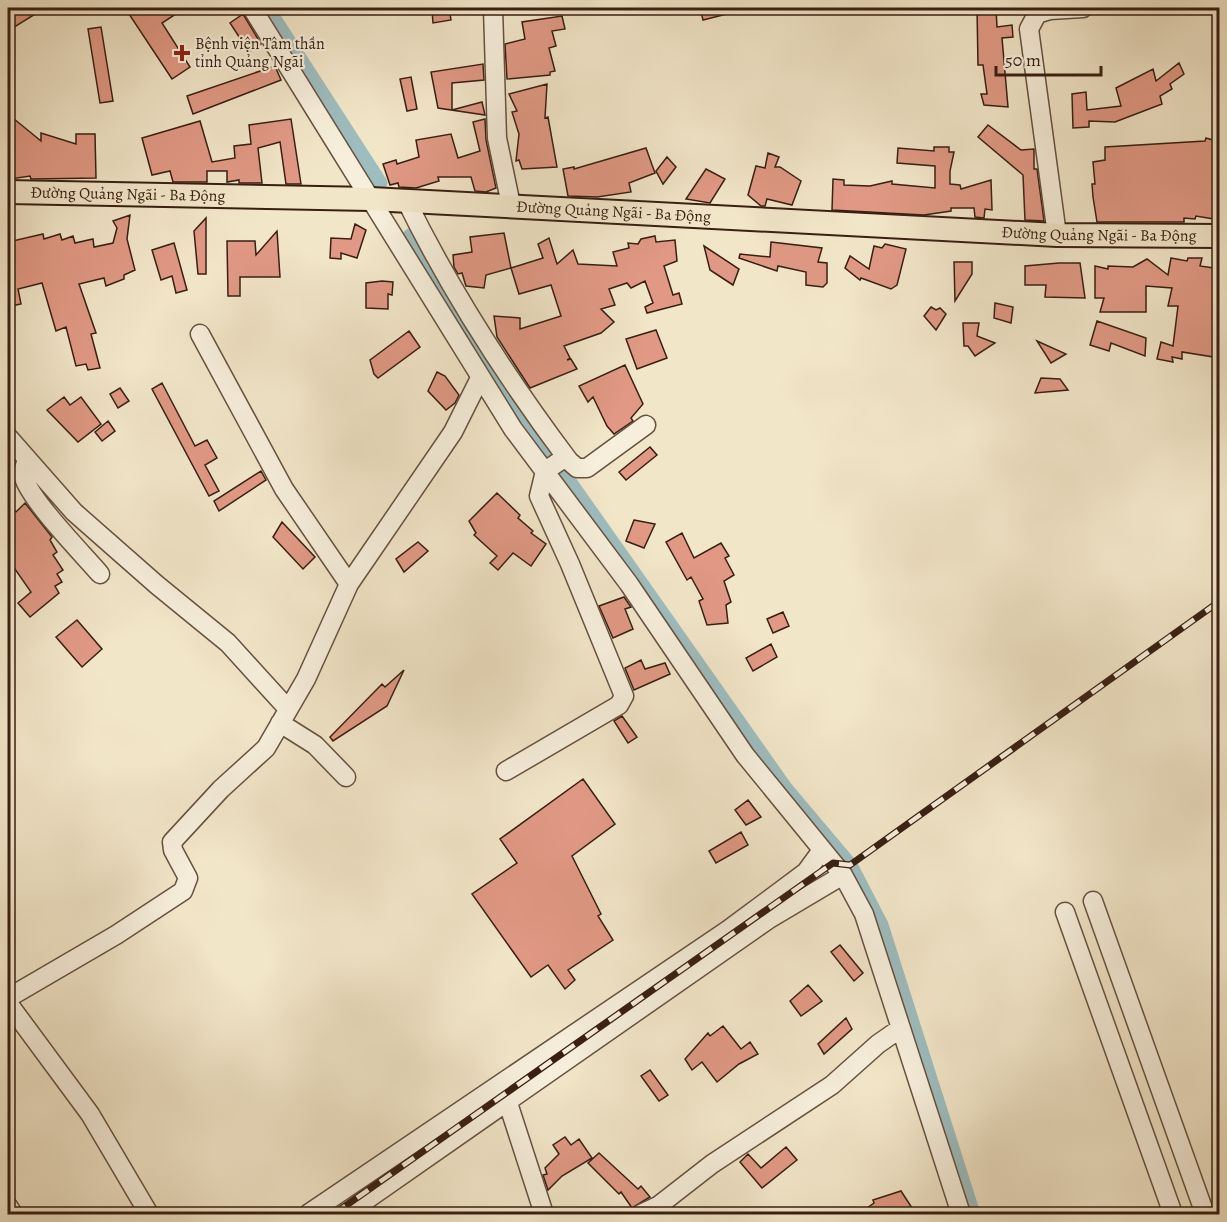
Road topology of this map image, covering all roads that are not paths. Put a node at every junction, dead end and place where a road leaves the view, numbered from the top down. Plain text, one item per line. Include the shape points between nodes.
1 (252, 8) edge
2 (493, 8) edge
3 (1083, 8) edge
4 (8, 192) edge
5 (371, 199) junction
6 (406, 200) junction
7 (511, 205) junction
8 (1057, 235) junction
9 (1220, 236) edge
10 (200, 334) dead end
11 (480, 378) junction
12 (646, 425) dead end
13 (8, 437) edge
14 (27, 460) junction
15 (556, 464) junction
16 (100, 574) dead end
17 (349, 584) junction
18 (284, 716) junction
19 (506, 771) dead end
20 (346, 777) dead end
21 (822, 850) junction
22 (843, 875) junction
23 (1093, 901) dead end
24 (1065, 912) dead end
25 (8, 998) edge
26 (8, 1003) edge
27 (902, 1028) junction
28 (507, 1103) junction
29 (8, 1206) edge
30 (661, 1210) edge
31 (13, 1215) edge
32 (149, 1215) edge
33 (308, 1215) edge
34 (346, 1215) edge
35 (544, 1215) edge
36 (641, 1215) edge
37 (961, 1215) edge
38 (1173, 1215) edge
39 (1204, 1215) edge

1 - 5 street
2 - 7 street via 497,138
3 - 8 street via 1037,14 1029,29
4 - 5 main road, Đường Quảng Ngãi - Ba Động
5 - 6 main road, Đường Quảng Ngãi - Ba Động
5 - 11 street
6 - 7 main road, Đường Quảng Ngãi - Ba Động
6 - 15 street via 426,242
7 - 8 main road, Đường Quảng Ngãi - Ba Động
8 - 9 main road, Đường Quảng Ngãi - Ba Động
10 - 17 street via 284,489
11 - 15 street
11 - 17 street via 453,432
12 - 15 street via 587,468
13 - 14 street
14 - 16 street via 26,482
14 - 18 street via 74,512 228,643
15 - 19 street via 539,496 624,696 619,705
15 - 21 street via 629,584 745,755
17 - 18 street via 306,679
18 - 20 street
18 - 25 street via 260,756 221,789 172,842 188,878 183,891
21 - 22 street
21 - 33 street via 806,872 728,930
22 - 27 street via 864,914
22 - 28 street via 768,919
23 - 39 street
24 - 38 street
26 - 32 street via 90,1114
27 - 30 street via 832,1085 712,1164
27 - 37 street
28 - 34 street
28 - 35 street
29 - 31 street
30 - 36 street

